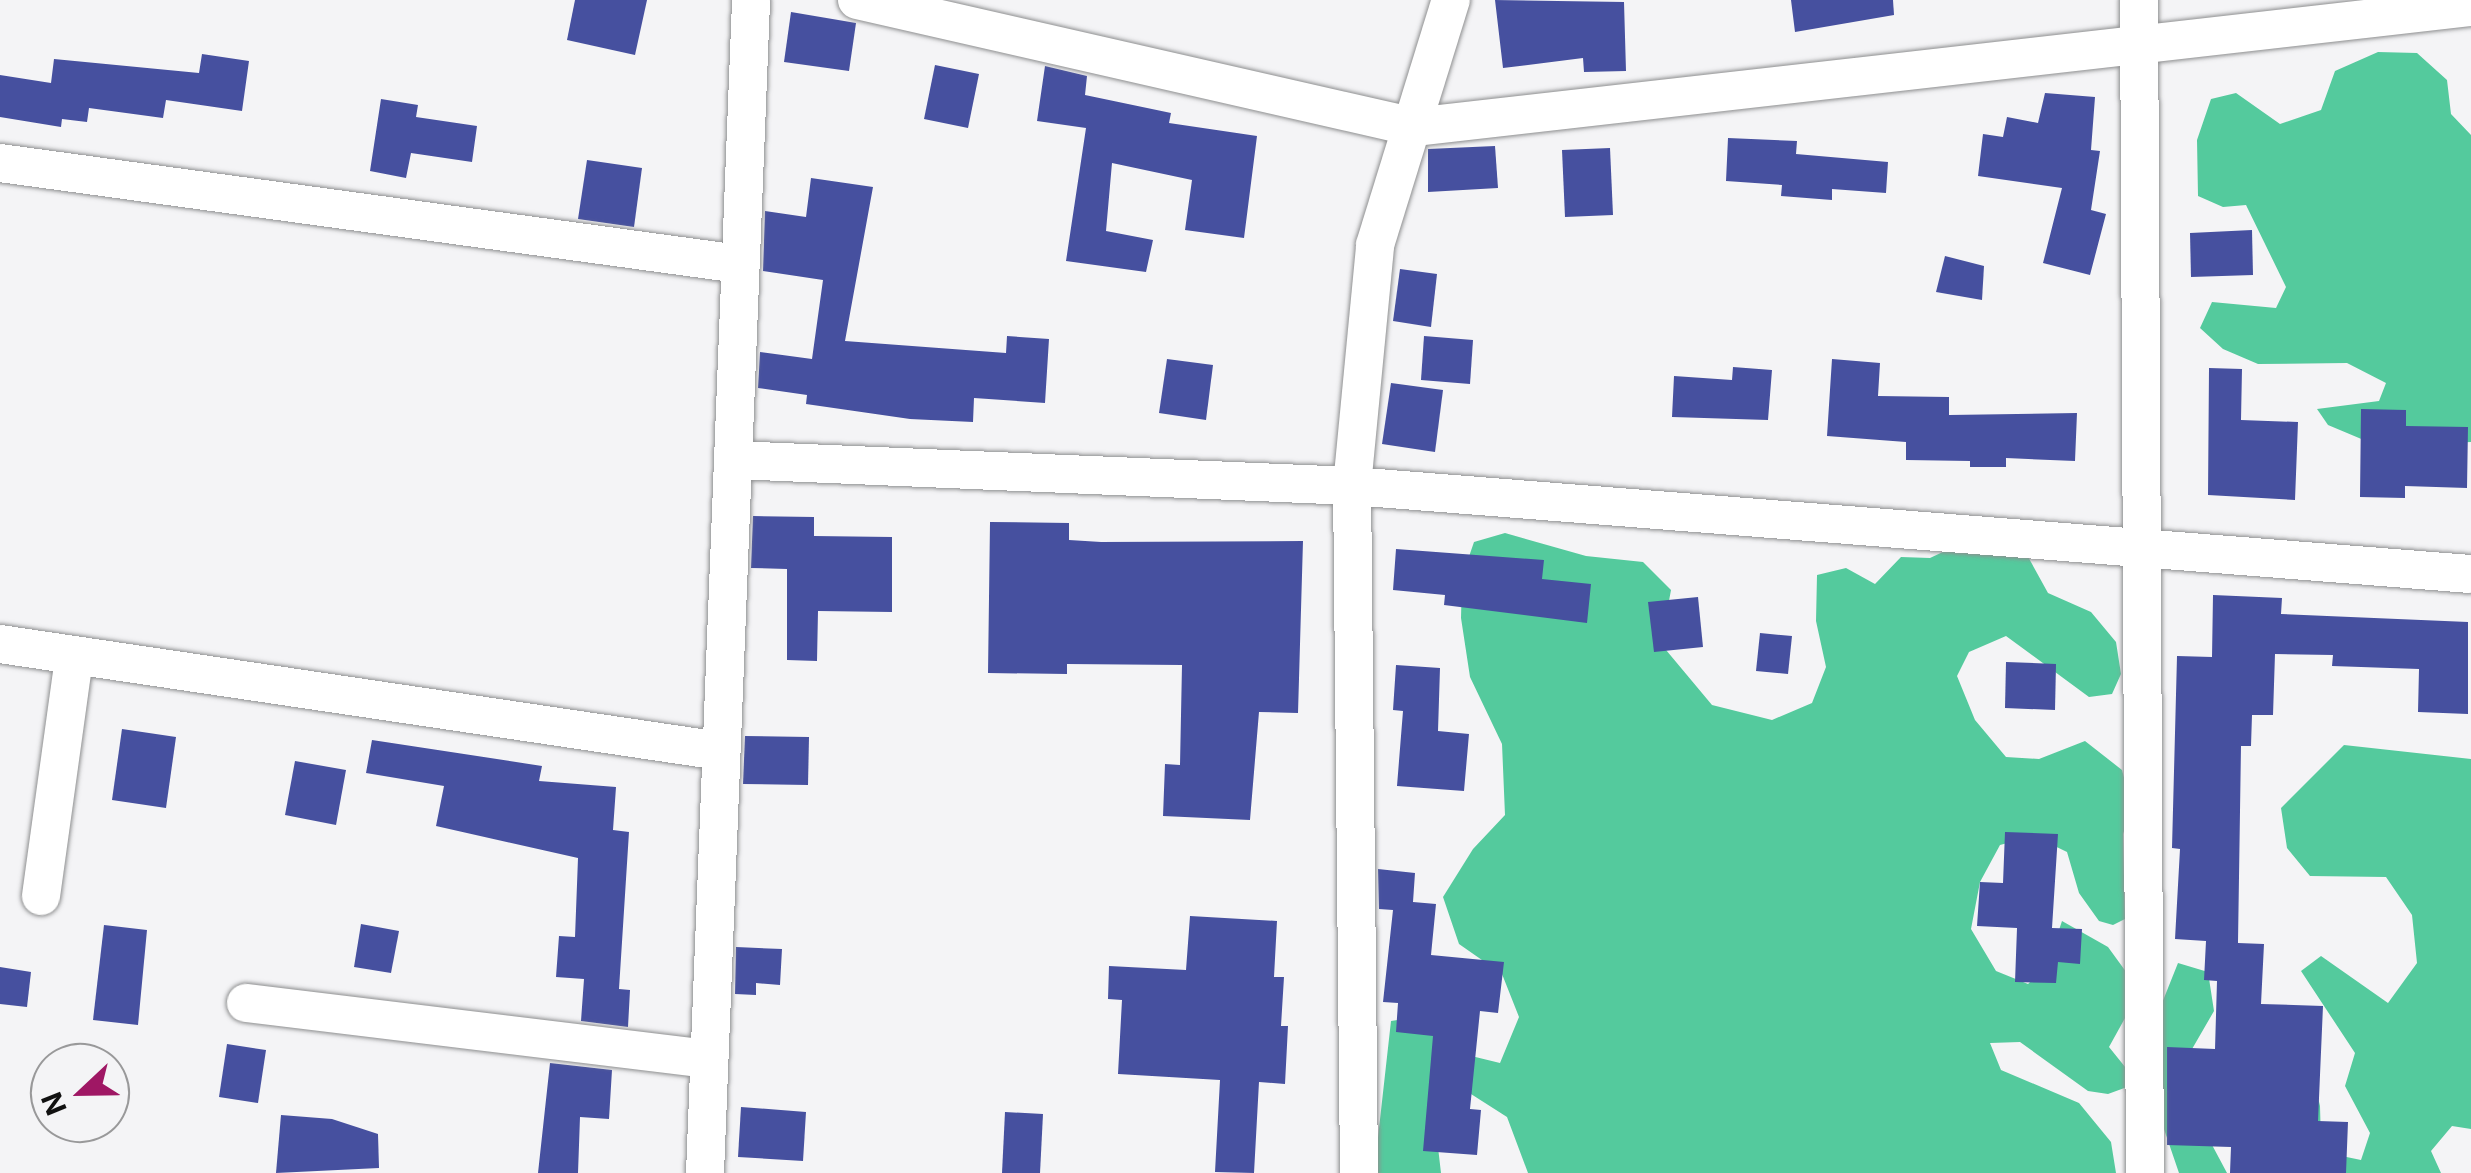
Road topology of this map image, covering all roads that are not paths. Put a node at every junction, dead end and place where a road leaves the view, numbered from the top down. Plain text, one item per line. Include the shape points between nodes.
1 (751, 0) edge
2 (857, 0) edge
3 (1451, 0) edge
4 (2138, 0) edge
5 (2471, 7) edge
6 (2144, 41) junction
7 (1414, 127) junction
8 (0, 163) edge
9 (739, 264) junction
10 (734, 460) junction
11 (1352, 486) junction
12 (2142, 546) junction
13 (2471, 574) edge
14 (0, 644) edge
15 (74, 656) junction
16 (720, 751) junction
17 (41, 896) dead end
18 (246, 1003) dead end
19 (709, 1059) junction
20 (705, 1173) edge
21 (1359, 1173) edge
22 (2145, 1173) edge

1 - 9 street
2 - 7 street
3 - 7 street
4 - 6 street
5 - 6 street
6 - 7 street
6 - 12 street
7 - 11 street via 1375,245
8 - 9 street
9 - 10 street
10 - 11 street
10 - 16 street
11 - 12 street
11 - 21 street
12 - 13 street
12 - 22 street
14 - 15 street
15 - 16 street
15 - 17 street
16 - 19 street
18 - 19 street
19 - 20 street

